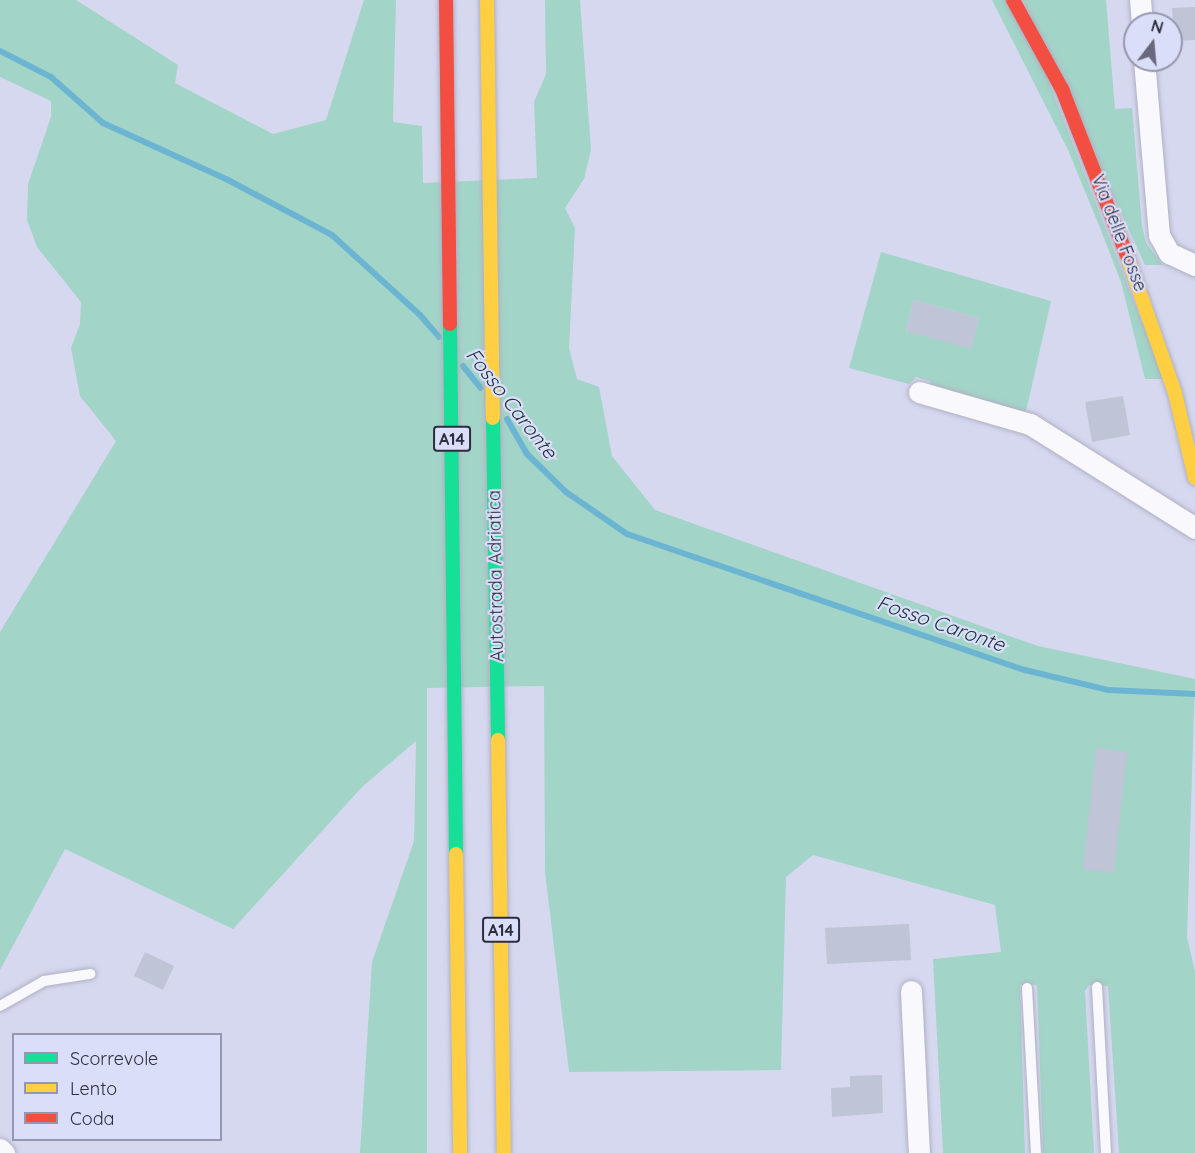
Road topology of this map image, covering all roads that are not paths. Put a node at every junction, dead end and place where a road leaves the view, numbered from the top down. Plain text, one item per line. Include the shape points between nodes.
1 (446, 0) edge
2 (487, 0) edge
3 (1013, 0) edge
4 (1145, 72) edge
5 (1195, 265) edge
6 (919, 392) dead end
7 (1195, 478) edge
8 (1195, 528) edge
9 (90, 974) dead end
10 (1097, 987) dead end
11 (1027, 988) dead end
12 (911, 991) dead end
13 (0, 1006) edge
14 (0, 1149) edge
15 (4, 1153) edge
16 (460, 1153) edge
17 (504, 1153) edge
18 (919, 1153) edge
19 (1036, 1153) edge
20 (1106, 1153) edge

1 - 16 main road, A14
2 - 17 main road, Autostrada Adriatica / A14
3 - 7 main road, Via delle Fosse via 1062,88 1109,205 1175,393
4 - 5 street via 1159,235 1169,254
6 - 8 street via 1030,424
9 - 13 lane via 44,981
10 - 20 lane
11 - 19 lane
12 - 18 street
14 - 15 street

